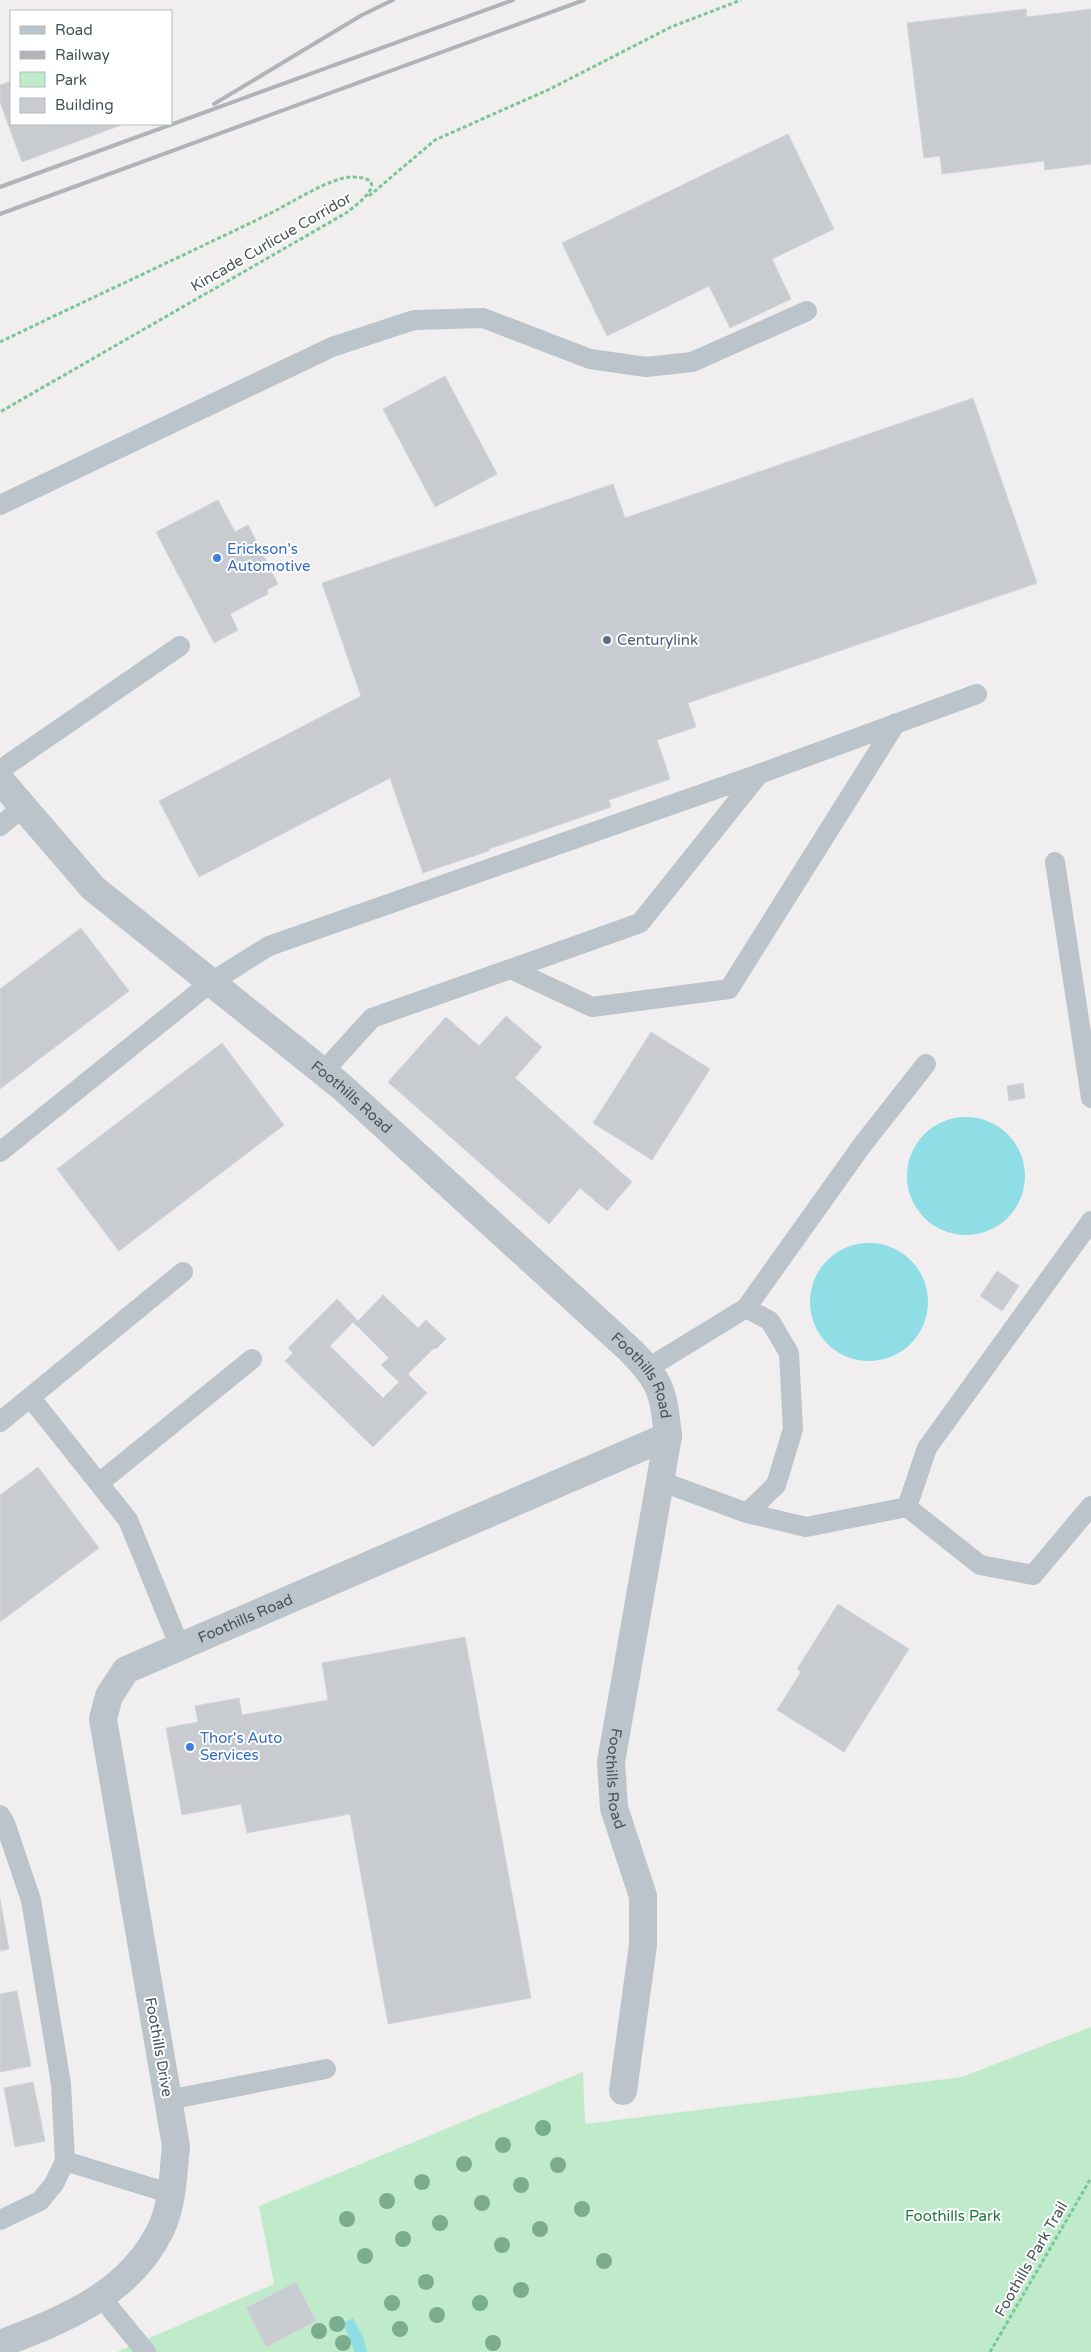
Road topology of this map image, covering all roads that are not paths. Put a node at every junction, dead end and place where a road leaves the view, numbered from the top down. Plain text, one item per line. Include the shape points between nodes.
1 (807, 311) dead end
2 (0, 505) edge
3 (180, 646) dead end
4 (977, 694) dead end
5 (896, 724) junction
6 (0, 770) edge
7 (759, 774) junction
8 (0, 780) edge
9 (23, 807) junction
10 (0, 826) edge
11 (1055, 862) dead end
12 (511, 968) junction
13 (210, 982) junction
14 (926, 1064) dead end
15 (323, 1072) junction
16 (1091, 1098) edge
17 (0, 1152) edge
18 (1091, 1221) edge
19 (183, 1272) dead end
20 (746, 1308) junction
21 (252, 1359) dead end
22 (648, 1368) junction
23 (30, 1397) junction
24 (0, 1422) edge
25 (668, 1436) junction
26 (660, 1481) junction
27 (99, 1483) junction
28 (1091, 1506) edge
29 (907, 1507) junction
30 (747, 1513) junction
31 (180, 1647) junction
32 (126, 1670) joint
33 (0, 1814) edge
34 (326, 2069) dead end
35 (623, 2091) dead end
36 (168, 2100) junction
37 (64, 2161) junction
38 (172, 2194) junction
39 (0, 2220) edge
40 (101, 2296) junction
41 (0, 2344) edge
42 (146, 2352) edge

1 - 2 lane via 692,362 646,367 590,359 482,318 414,320 332,347
3 - 6 lane
4 - 5 lane
5 - 7 lane
5 - 12 lane via 728,989 592,1007
7 - 12 lane via 640,922
7 - 13 lane via 269,946
8 - 9 street, Foothills Road
9 - 10 lane
9 - 13 street, Foothills Road via 93,888
11 - 16 lane
12 - 15 lane via 372,1018
13 - 15 street, Foothills Road
13 - 17 lane
14 - 20 lane via 863,1144
15 - 22 street, Foothills Road
18 - 29 lane via 927,1448
19 - 23 lane
20 - 22 lane
20 - 30 lane via 770,1321 789,1353 793,1429 776,1485
21 - 27 lane
22 - 25 street, Foothills Road via 664,1395
23 - 24 lane
23 - 27 lane
25 - 26 street, Foothills Road
25 - 31 street, Foothills Road
26 - 30 lane
26 - 35 street, Foothills Road via 611,1762 614,1808 643,1896 643,1945
27 - 31 lane via 128,1520
28 - 29 lane via 1033,1575 980,1565
29 - 30 lane via 806,1526
31 - 32 street, Foothills Road
32 - 36 street, Foothills Drive via 109,1696 103,1719
33 - 37 lane via 31,1900 61,2084
34 - 36 lane
36 - 38 street, Foothills Drive via 176,2146
37 - 38 lane
37 - 39 lane via 54,2184 40,2201
38 - 40 street, Foothills Drive via 161,2228 138,2262 124,2280
40 - 41 street, Foothills Drive via 51,2324
40 - 42 lane

